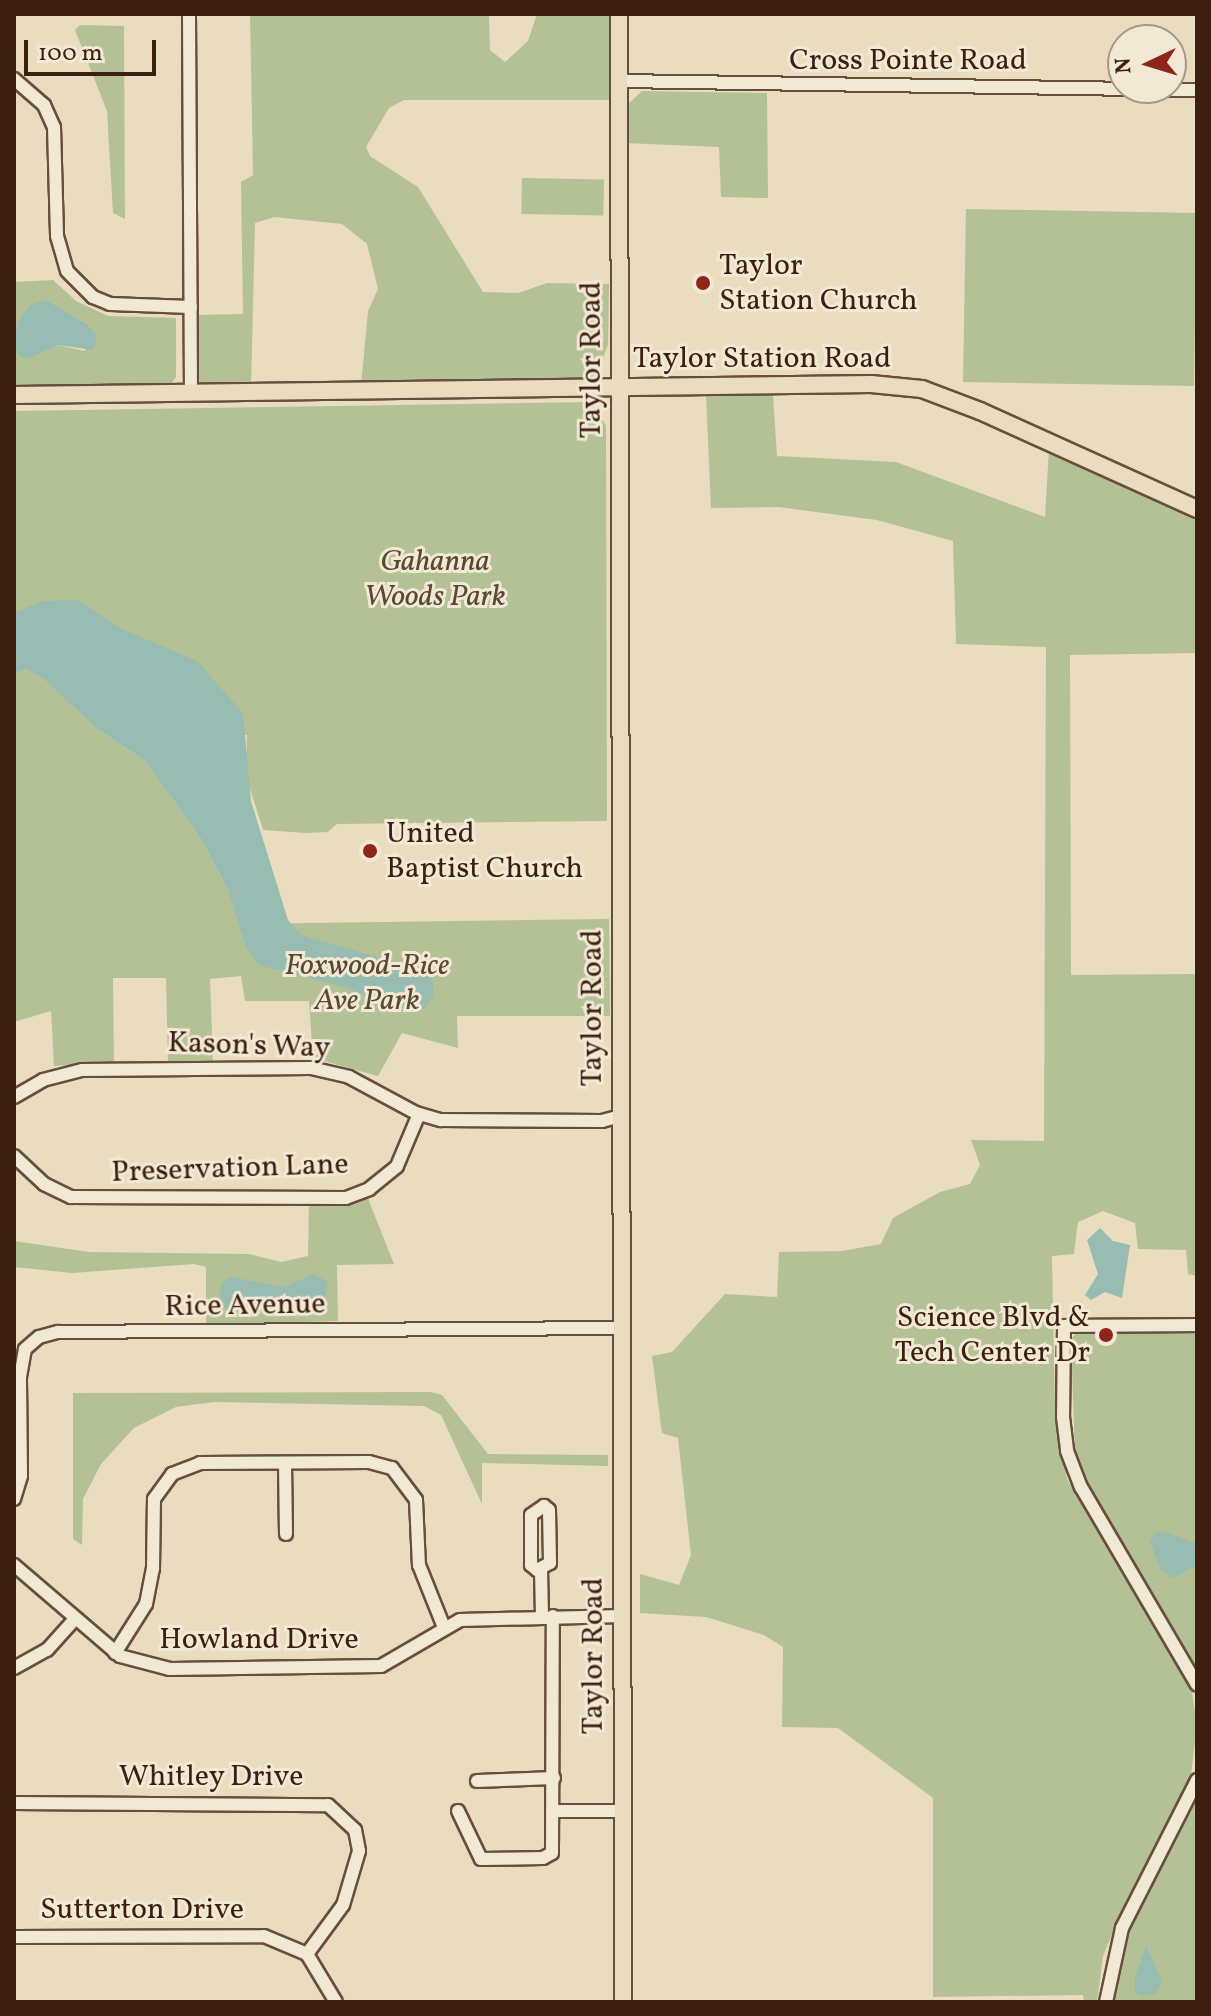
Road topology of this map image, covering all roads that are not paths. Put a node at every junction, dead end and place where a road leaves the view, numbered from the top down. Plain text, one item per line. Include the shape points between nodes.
1 (189, 14) edge
2 (619, 14) edge
3 (14, 79) edge
4 (620, 81) junction
5 (1197, 90) edge
6 (191, 307) junction
7 (621, 387) junction
8 (191, 393) junction
9 (14, 395) edge
10 (1197, 509) edge
11 (14, 1097) edge
12 (419, 1114) junction
13 (621, 1116) junction
14 (14, 1156) edge
15 (1197, 1325) edge
16 (622, 1328) junction
17 (20, 1346) edge
18 (285, 1463) junction
19 (14, 1499) edge
20 (286, 1534) dead end
21 (14, 1565) edge
22 (541, 1569) junction
23 (547, 1616) junction
24 (622, 1616) junction
25 (74, 1620) junction
26 (443, 1625) junction
27 (115, 1653) junction
28 (14, 1668) edge
29 (1197, 1685) edge
30 (554, 1778) junction
31 (1197, 1780) edge
32 (477, 1781) dead end
33 (14, 1803) edge
34 (458, 1811) dead end
35 (554, 1811) junction
36 (623, 1811) junction
37 (14, 1937) edge
38 (307, 1954) junction
39 (336, 2002) edge
40 (623, 2002) edge
41 (1106, 2002) edge

1 - 6 street
2 - 4 main road, Taylor Road
3 - 6 street via 44,105 54,127 57,236 67,271 93,297 110,304
4 - 5 street, Cross Pointe Road
4 - 7 main road, Taylor Road
6 - 8 street
7 - 8 main road, Taylor Station Road
7 - 10 main road, Taylor Station Road via 871,384 922,389
7 - 13 main road, Taylor Road
8 - 9 main road, Taylor Station Road
11 - 12 street, Kason's Way via 43,1080 82,1070 311,1068 369,1085
12 - 13 street, Kason's Way via 464,1122
12 - 14 street, Preservation Lane via 397,1166 369,1189 346,1198 71,1197 44,1184
13 - 16 main road, Taylor Road
15 - 29 street via 1064,1326 1064,1433 1074,1471
16 - 17 street, Rice Avenue via 58,1332
16 - 24 main road, Taylor Road
17 - 19 street, Rice Avenue via 21,1476
18 - 20 street
18 - 26 street via 369,1462 392,1468 409,1484 416,1500 419,1565
18 - 27 street via 200,1463 172,1474 154,1499 153,1569 146,1604
21 - 25 street, Howland Drive
22 - 22 street via 550,1563 549,1510 544,1506 531,1515 531,1565
22 - 23 street
23 - 24 street, Howland Drive
23 - 26 street, Howland Drive
23 - 30 street
24 - 36 main road, Taylor Road
25 - 27 street, Howland Drive
25 - 28 street via 47,1650
26 - 27 street, Howland Drive via 381,1666 170,1669 137,1664
30 - 32 street
30 - 35 street
31 - 41 street via 1122,1928
33 - 38 street, Whitley Drive via 328,1805 355,1830 359,1851 343,1905
34 - 35 street via 481,1859 548,1857
35 - 36 street
36 - 40 main road, Taylor Road
37 - 38 street, Sutterton Drive via 264,1936
38 - 39 street

